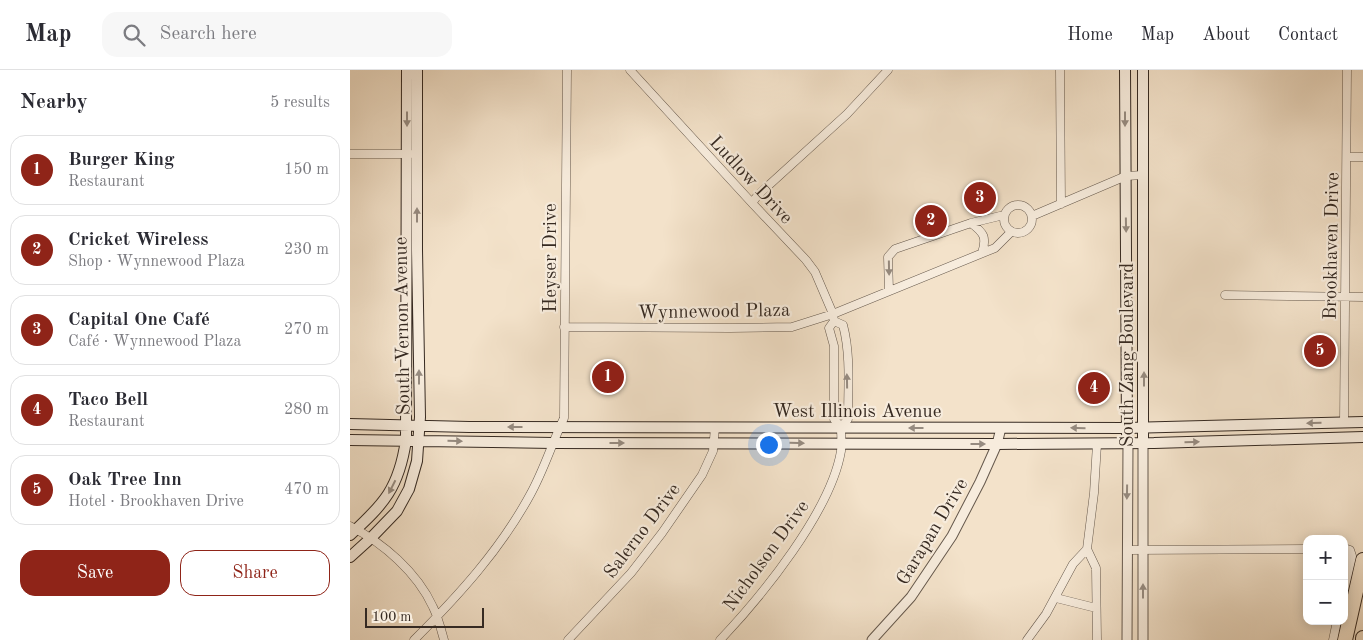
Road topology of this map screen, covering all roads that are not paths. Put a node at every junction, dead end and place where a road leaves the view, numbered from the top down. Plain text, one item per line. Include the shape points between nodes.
1 (407, 70) edge
2 (417, 70) edge
3 (567, 70) edge
4 (630, 70) edge
5 (888, 70) edge
6 (1060, 70) edge
7 (1125, 70) edge
8 (1143, 70) edge
9 (1348, 70) edge
10 (350, 154) edge
11 (412, 154) junction
12 (1347, 157) junction
13 (1363, 157) edge
14 (1143, 175) junction
15 (1126, 176) junction
16 (752, 203) junction
17 (1061, 204) junction
18 (1004, 214) junction
19 (1032, 216) junction
20 (971, 223) junction
21 (1011, 232) junction
22 (982, 253) junction
23 (889, 291) junction
24 (1225, 296) dead end
25 (1346, 297) junction
26 (1363, 297) edge
27 (833, 318) junction
28 (564, 327) junction
29 (1363, 422) edge
30 (1344, 423) junction
31 (350, 424) edge
32 (1242, 425) junction
33 (406, 426) junction
34 (420, 426) junction
35 (560, 426) junction
36 (715, 426) junction
37 (841, 428) junction
38 (1001, 428) junction
39 (1127, 428) junction
40 (1144, 428) junction
41 (1363, 437) edge
42 (350, 440) edge
43 (406, 440) junction
44 (419, 440) junction
45 (1240, 441) junction
46 (714, 442) junction
47 (553, 443) junction
48 (841, 443) junction
49 (1128, 443) junction
50 (1143, 443) junction
51 (997, 444) junction
52 (1097, 444) junction
53 (352, 530) edge
54 (371, 538) junction
55 (1303, 549) edge
56 (1087, 550) junction
57 (1127, 550) junction
58 (1143, 550) junction
59 (1348, 550) edge
60 (350, 557) edge
61 (1363, 560) edge
62 (1348, 573) edge
63 (1056, 598) junction
64 (1096, 608) junction
65 (437, 617) junction
66 (1336, 625) edge
67 (414, 640) edge
68 (444, 640) edge
69 (568, 640) edge
70 (720, 640) edge
71 (872, 640) edge
72 (1026, 640) edge
73 (1097, 640) edge
74 (1127, 640) edge
75 (1143, 640) edge
76 (1333, 640) edge
77 (1345, 640) edge

1 -> 11 main road, South Vernon Avenue
2 - 11 main road, South Vernon Avenue
3 - 28 street, Heyser Drive
4 - 16 street, Ludlow Drive
5 - 16 street via 847,114
6 - 17 street
7 -> 15 main road, South Zang Boulevard
8 - 14 main road, South Zang Boulevard
9 - 12 street, Brookhaven Drive
10 - 11 street
11 - 33 main road, South Vernon Avenue
34 -> 11 main road, South Vernon Avenue
12 - 13 street
12 - 25 street, Brookhaven Drive
14 - 15 street
40 -> 14 main road, South Zang Boulevard
15 - 17 street
15 -> 39 main road, South Zang Boulevard
16 - 27 street, Ludlow Drive via 815,272
17 - 19 street
18 - 19 street via 1013,206 1021,206
18 - 20 street
18 - 21 street via 1004,222
19 - 21 street via 1032,224 1027,231
20 - 22 street via 984,235
20 -> 23 street via 895,249 888,257
21 - 22 street, Wynnewood Plaza via 995,248
22 - 23 street, Wynnewood Plaza
23 - 27 street, Wynnewood Plaza
24 - 25 street
25 - 26 street
25 - 30 street, Brookhaven Drive
27 - 28 street, Wynnewood Plaza via 792,327
27 - 37 street, Ludlow Drive via 830,328 834,346 834,419
37 -> 27 street, Ludlow Drive via 848,419 847,350 843,325
28 - 35 street, Heyser Drive via 564,418
29 - 30 main road, West Illinois Avenue
30 -> 32 main road, West Illinois Avenue
31 - 33 main road, West Illinois Avenue
32 - 40 main road, West Illinois Avenue
32 - 45 main road
33 - 34 main road, West Illinois Avenue
33 - 43 main road, South Vernon Avenue
35 -> 34 main road, West Illinois Avenue
34 - 44 main road, South Vernon Avenue
35 - 36 main road, West Illinois Avenue
35 - 47 street, Heyser Drive
36 - 37 main road, West Illinois Avenue
36 - 46 street, Salerno Drive
38 -> 37 main road, West Illinois Avenue
37 - 48 street, Nicholson Drive
39 -> 38 main road, West Illinois Avenue
38 - 51 street, Garapan Drive
39 - 40 main road, West Illinois Avenue
39 - 49 main road, South Zang Boulevard
40 - 50 main road, South Zang Boulevard
41 - 45 main road, West Illinois Avenue
42 - 43 main road, West Illinois Avenue
43 - 44 main road, West Illinois Avenue
43 -> 53 main road, South Vernon Avenue via 402,465 386,498
44 -> 47 main road, West Illinois Avenue
44 - 54 main road, South Vernon Avenue via 409,489 397,510
50 -> 45 main road, West Illinois Avenue
47 -> 46 main road, West Illinois Avenue
46 -> 48 main road, West Illinois Avenue
46 - 69 street, Salerno Drive via 710,461 662,533 625,580
47 - 65 street, Heyser Drive via 534,488 512,527 477,574
48 -> 51 main road, West Illinois Avenue
48 - 70 street, Nicholson Drive via 834,476 820,508 767,584
49 - 50 main road, West Illinois Avenue
49 - 52 main road, West Illinois Avenue
49 -> 57 street, South Zang Boulevard
50 - 58 street, South Zang Boulevard
51 - 52 main road, West Illinois Avenue
51 - 71 street, Garapan Drive via 943,550 911,597
52 - 56 street
53 - 54 street
54 - 60 main road, South Vernon Avenue
54 - 65 street via 416,581
55 - 58 street
56 - 63 street via 1073,564
56 - 64 street via 1096,568
57 - 58 street
57 - 74 street, South Zang Boulevard
75 -> 58 street, South Zang Boulevard
59 - 62 street via 1352,556
61 - 77 highway
63 - 64 street
63 - 72 street
64 - 73 street
65 - 67 street, Heyser Drive
65 - 68 street
66 - 76 street

